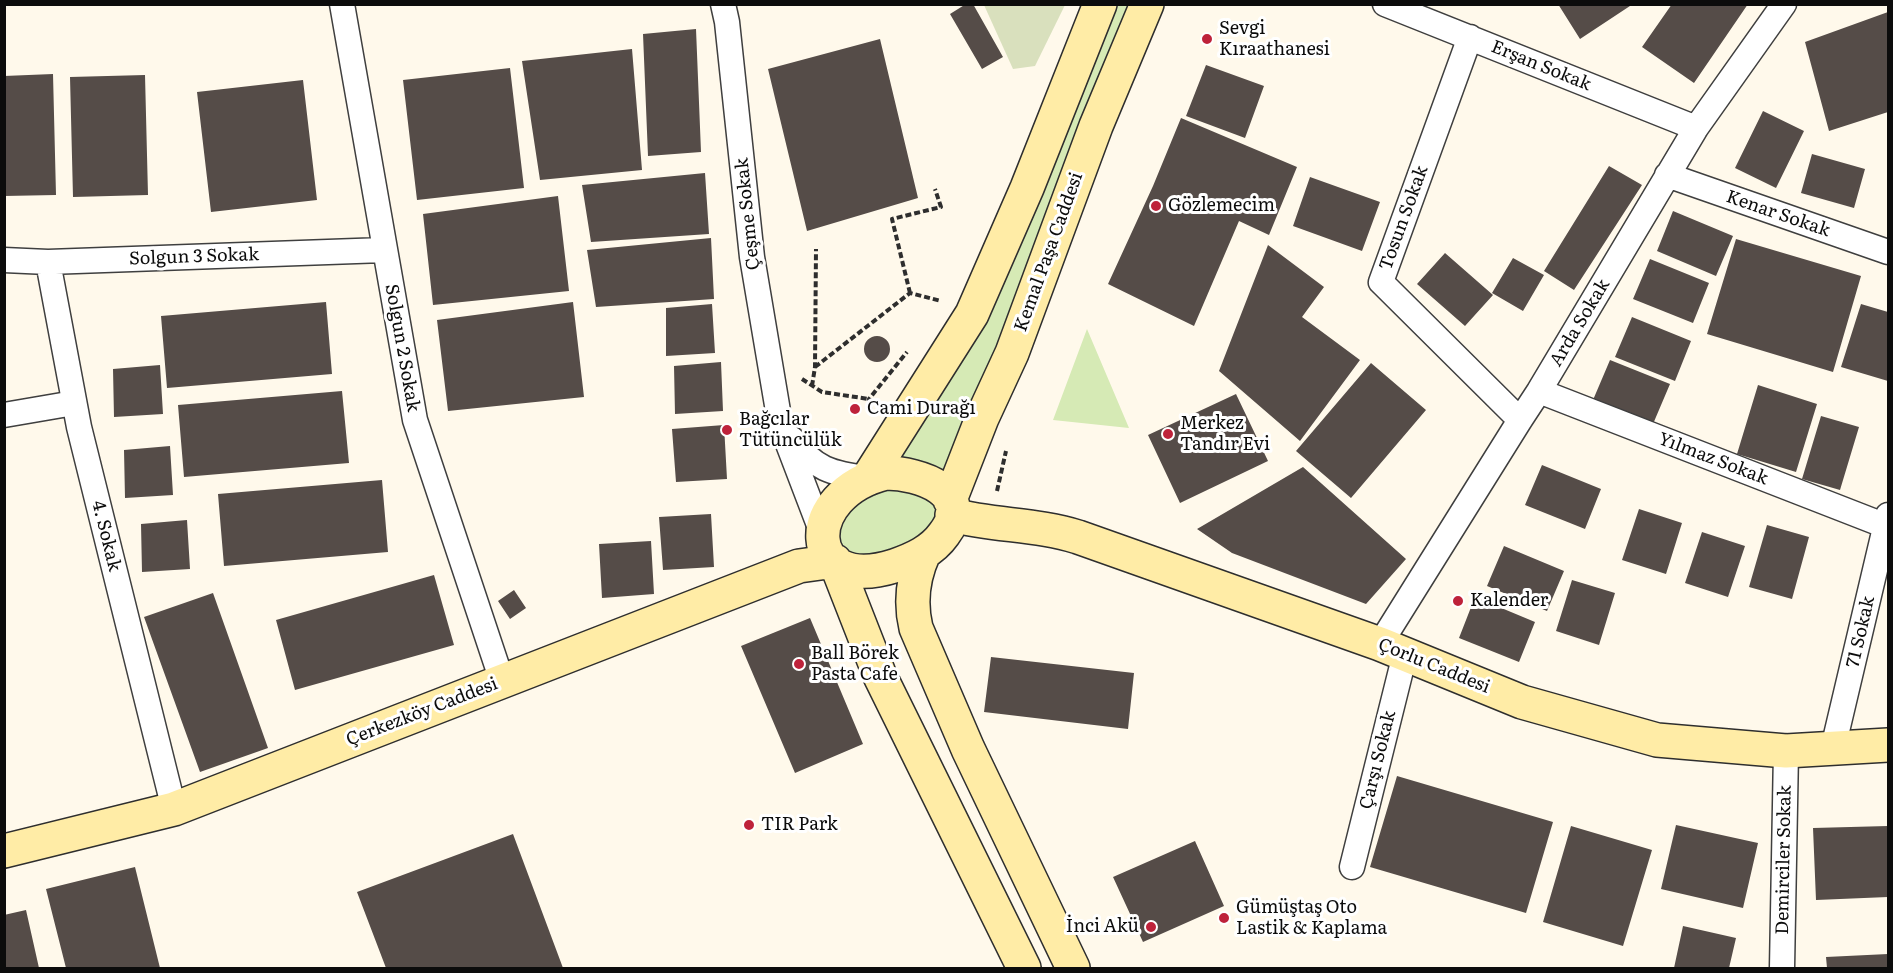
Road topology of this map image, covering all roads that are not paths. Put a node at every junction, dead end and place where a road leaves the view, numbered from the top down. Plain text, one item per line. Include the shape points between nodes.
1 (342, 4) edge
2 (723, 4) edge
3 (1100, 4) edge
4 (1147, 4) edge
5 (1385, 4) edge
6 (1784, 4) edge
7 (1470, 37) junction
8 (1696, 128) junction
9 (1667, 175) junction
10 (384, 250) junction
11 (1888, 252) edge
12 (4, 260) edge
13 (48, 262) junction
14 (1539, 392) junction
15 (74, 403) junction
16 (4, 415) edge
17 (1520, 420) junction
18 (780, 423) junction
19 (868, 478) junction
20 (1887, 520) edge
21 (943, 525) junction
22 (826, 544) junction
23 (1393, 649) junction
24 (502, 681) junction
25 (1888, 745) edge
26 (1833, 748) junction
27 (1786, 751) junction
28 (174, 809) junction
29 (4, 852) edge
30 (1352, 867) dead end
31 (1024, 969) edge
32 (1073, 969) edge
33 (1782, 969) edge

1 - 10 street, Solgun 2 Sokak
2 - 18 street, Çeşme Sokak via 752,257
3 - 19 main road via 972,314
4 - 21 main road, Kemal Paşa Caddesi via 1096,126
5 - 7 street, Erşan Sokak
6 - 8 street, Arda Sokak
7 - 8 street, Erşan Sokak
7 - 17 street, Tosun Sokak via 1381,282
8 - 9 street, Arda Sokak
9 - 11 street, Kenar Sokak
9 - 14 street, Arda Sokak
10 - 13 street, Solgun 3 Sokak
10 - 24 street, Solgun 2 Sokak via 415,420
12 - 13 street, Solgun 3 Sokak
13 - 15 street, 4. Sokak
14 - 17 street, Arda Sokak
14 - 20 street, Yılmaz Sokak
15 - 16 street
15 - 28 street, 4. Sokak
17 - 23 street, Arda Sokak
18 - 19 street via 815,464
18 - 22 street, Çeşme Sokak
19 - 21 main road via 886,473 906,474 941,489
19 - 22 main road via 835,503 826,519
20 - 26 street, 71 Sokak
21 - 22 main road via 875,572 853,570
21 - 23 main road, Çorlu Caddesi via 990,524 1072,535
21 - 32 main road, Kemal Paşa Caddesi via 918,565 913,617 916,628 968,749
22 - 24 main road, Çerkezköy Caddesi via 799,566
22 - 31 main road via 880,676
23 - 27 main road, Çorlu Caddesi via 1522,702 1657,740
23 - 30 street, Çarşı Sokak
24 - 28 main road, Çerkezköy Caddesi
25 - 26 main road, Çorlu Caddesi
26 - 27 main road, Çorlu Caddesi
27 - 33 street, Demirciler Sokak
28 - 29 main road, Çerkezköy Caddesi

